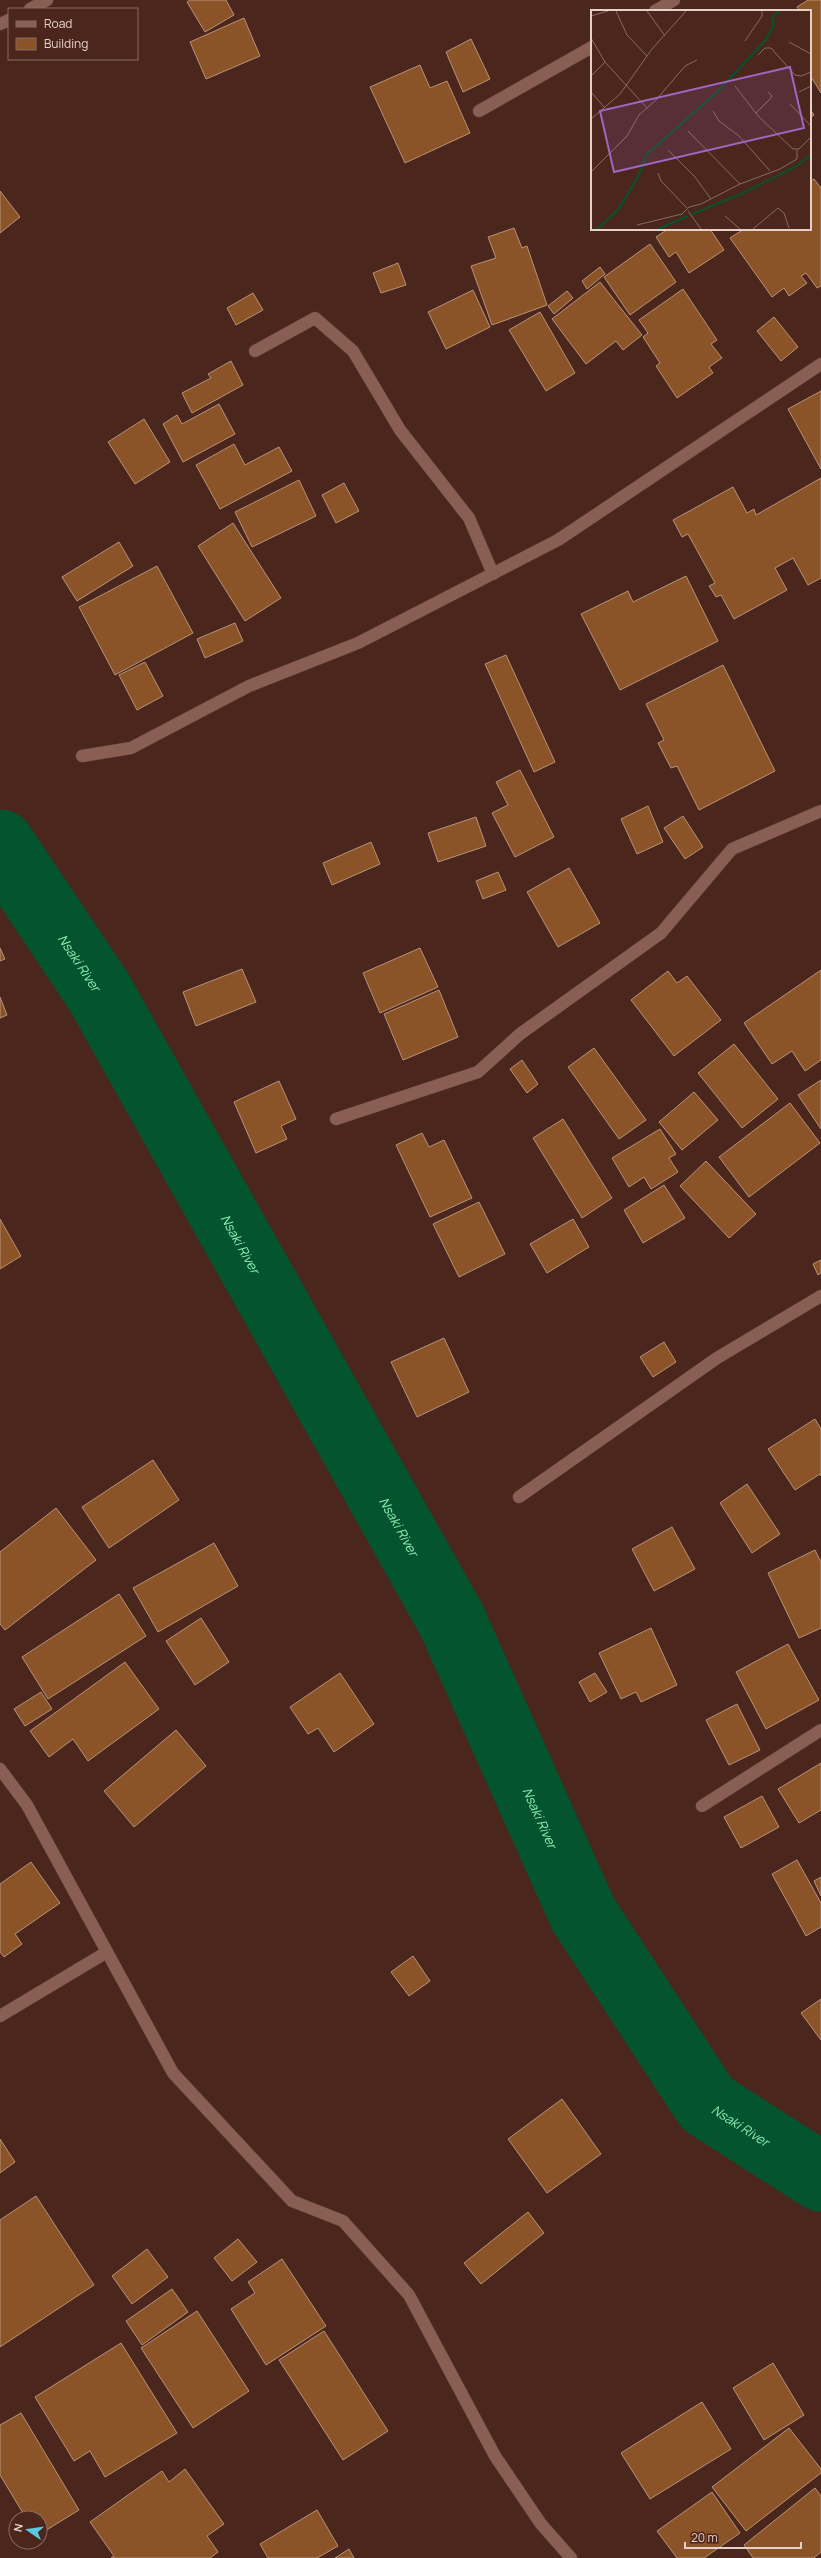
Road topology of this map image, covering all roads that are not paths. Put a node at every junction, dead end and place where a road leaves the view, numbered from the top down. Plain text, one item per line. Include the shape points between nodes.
1 (47, 0) edge
2 (674, 0) edge
3 (32, 8) edge
4 (657, 10) edge
5 (591, 48) edge
6 (479, 111) dead end
7 (255, 351) dead end
8 (821, 364) edge
9 (493, 574) junction
10 (82, 756) dead end
11 (821, 811) edge
12 (336, 1119) dead end
13 (821, 1296) edge
14 (519, 1498) dead end
15 (821, 1730) edge
16 (0, 1769) edge
17 (702, 1806) dead end
18 (107, 1952) junction
19 (0, 2016) edge
20 (571, 2558) edge

1 - 3 street
2 - 4 street
5 - 6 street
7 - 9 street via 315,318 353,351 400,430 469,518
8 - 9 street via 558,540
9 - 10 street via 358,643 249,686 131,748
11 - 12 street via 732,849 661,933 520,1034 478,1072
13 - 14 street via 716,1358
15 - 17 street
16 - 18 street via 27,1805
18 - 19 street
18 - 20 street via 173,2073 292,2201 343,2221 409,2295 495,2456 541,2524

